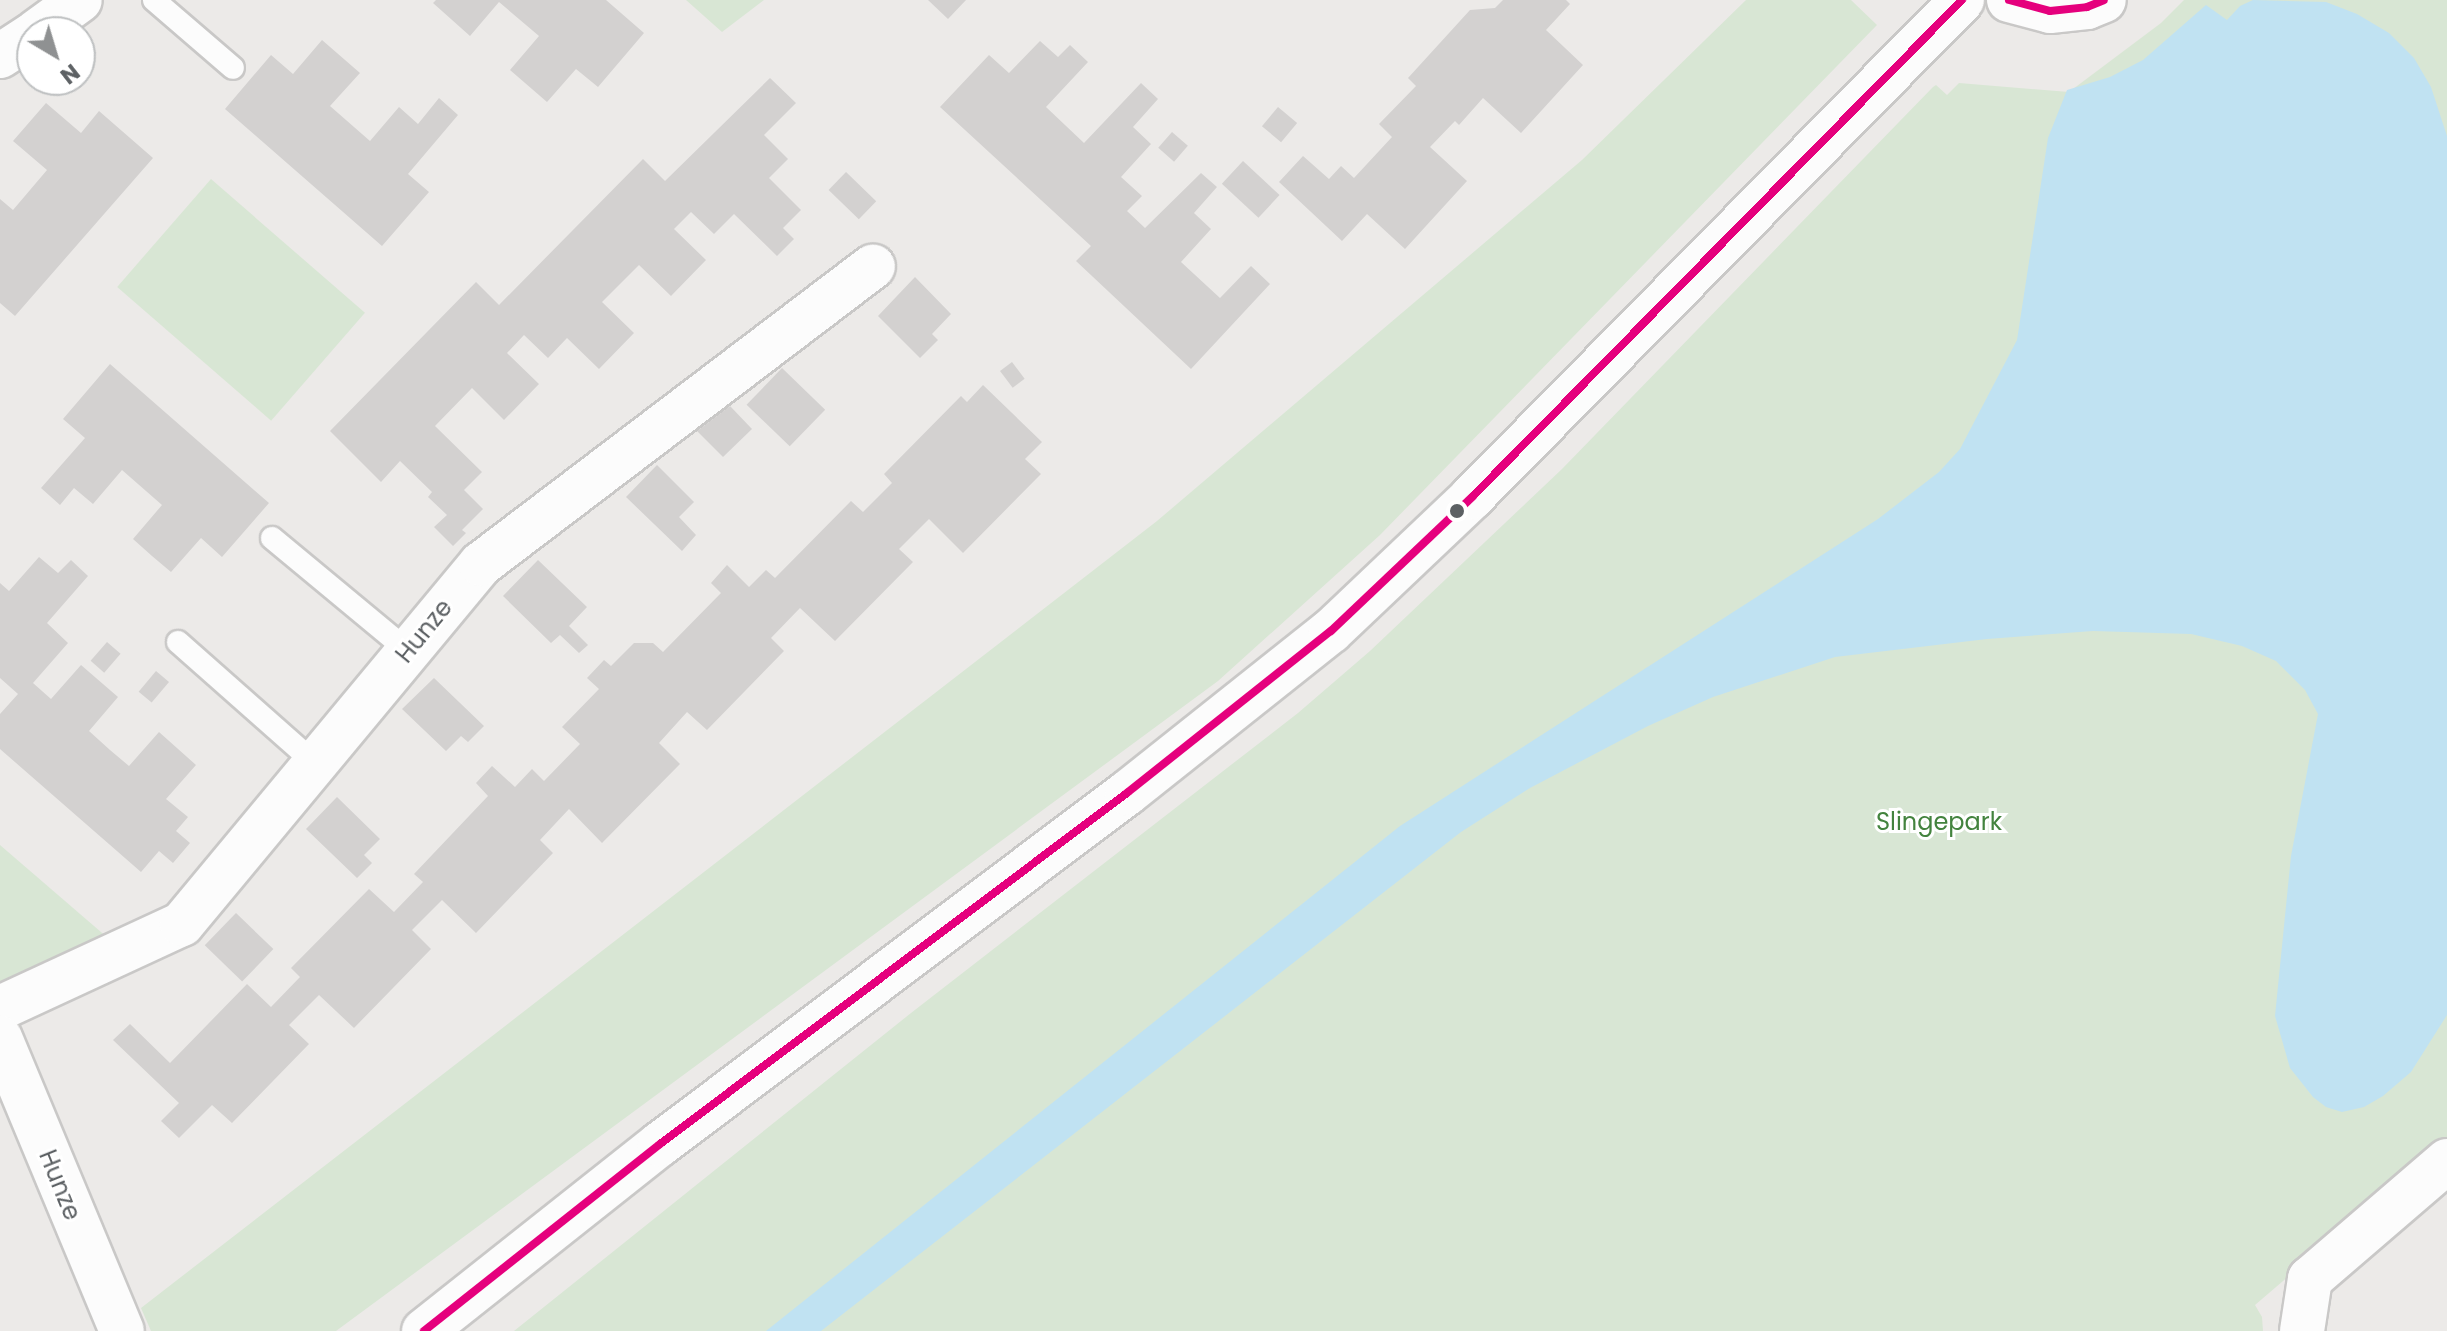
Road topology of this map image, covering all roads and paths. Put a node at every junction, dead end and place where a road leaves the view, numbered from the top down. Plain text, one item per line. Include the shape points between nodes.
1 (154, 0) edge
2 (1962, 0) edge
3 (2009, 0) edge
4 (2104, 0) edge
5 (16, 43) edge
6 (0, 56) edge
7 (233, 68) dead end
8 (873, 266) dead end
9 (272, 538) dead end
10 (178, 642) dead end
11 (408, 651) junction
12 (317, 765) junction
13 (0, 1008) edge
14 (0, 1038) edge
15 (2447, 1161) edge
16 (122, 1331) edge
17 (424, 1331) edge
18 (2302, 1331) edge

1 - 7 lane
2 - 17 street via 1472,497 1331,631
3 - 4 street via 2050,11
5 - 6 street
8 - 11 street, Hunze via 481,564
9 - 11 lane
10 - 12 lane
11 - 12 street, Hunze
12 - 13 street, Hunze via 182,924
14 - 16 street, Hunze
15 - 18 street via 2310,1279

